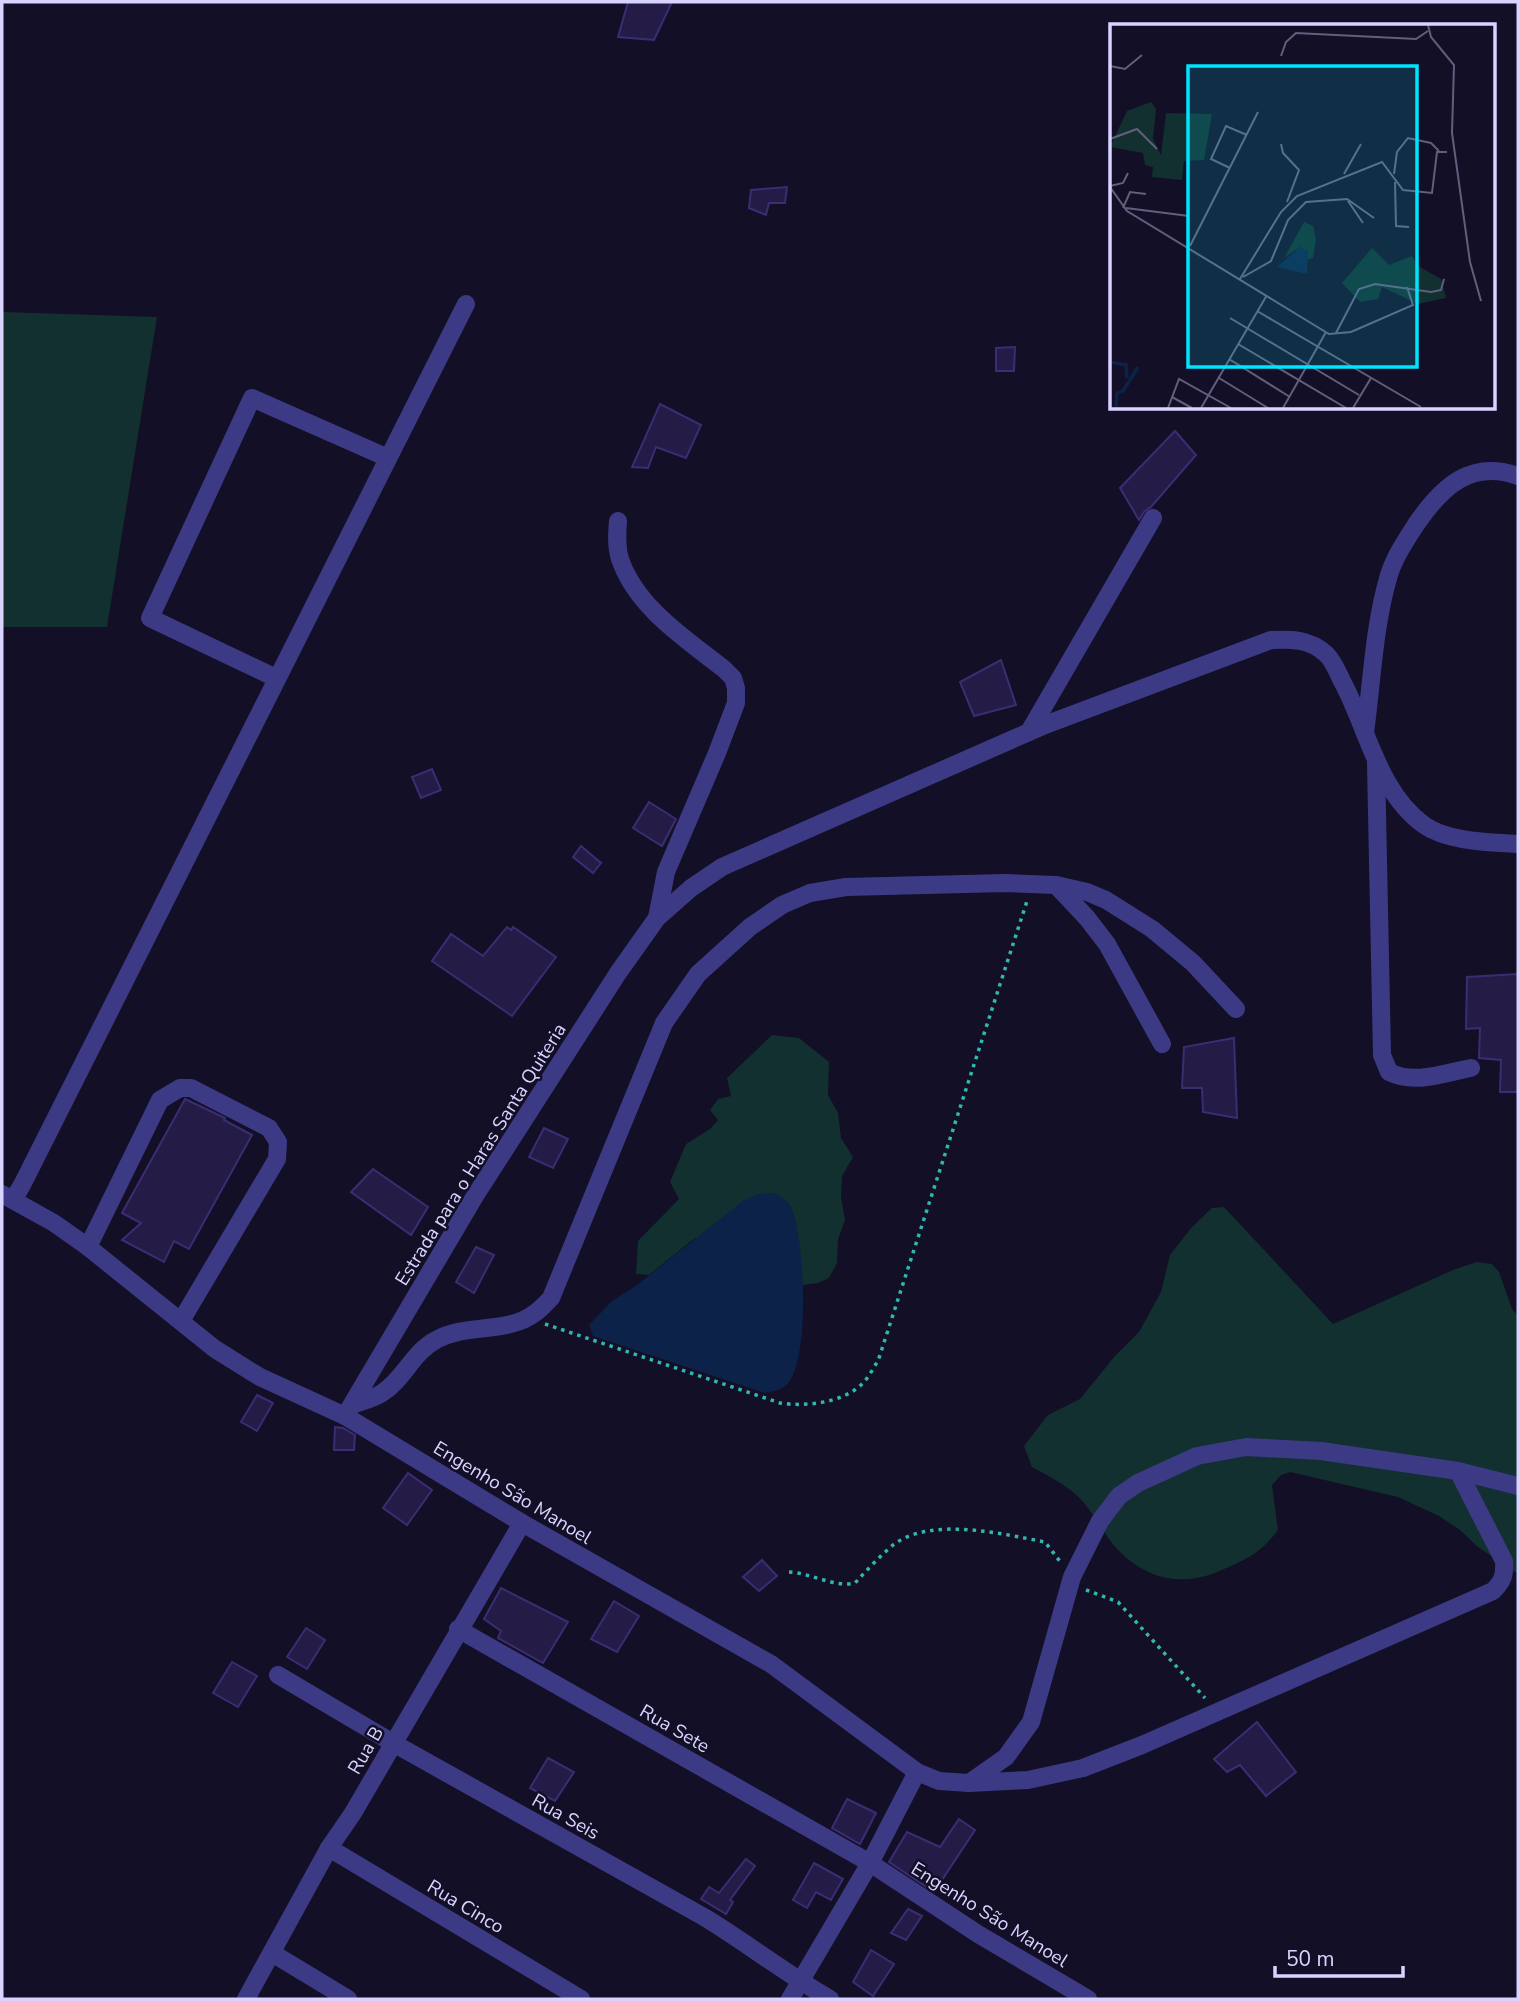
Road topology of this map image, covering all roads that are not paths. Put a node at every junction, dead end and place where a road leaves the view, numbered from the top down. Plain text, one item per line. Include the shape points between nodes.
1 (466, 304) dead end
2 (388, 458) junction
3 (1518, 476) edge
4 (1153, 518) dead end
5 (618, 521) dead end
6 (276, 678) junction
7 (1029, 732) junction
8 (1365, 733) junction
9 (1376, 757) junction
10 (1518, 844) edge
11 (1056, 885) junction
12 (657, 918) junction
13 (1236, 1009) dead end
14 (1162, 1044) dead end
15 (1471, 1068) dead end
16 (7, 1197) edge
17 (88, 1247) junction
18 (181, 1321) junction
19 (349, 1410) junction
20 (1458, 1471) junction
21 (1518, 1486) edge
22 (522, 1523) junction
23 (458, 1629) junction
24 (278, 1675) dead end
25 (393, 1743) junction
26 (917, 1772) junction
27 (969, 1783) junction
28 (330, 1848) junction
29 (870, 1863) junction
30 (272, 1953) junction
31 (801, 1983) junction
32 (246, 1999) edge
33 (348, 1999) edge
34 (580, 1999) edge
35 (790, 1999) edge
36 (830, 1999) edge
37 (1088, 1999) edge

1 - 2 street
2 - 6 street
2 - 6 street via 252,398 150,618
3 - 8 street via 1499,471 1466,475 1432,501 1400,548 1389,574 1380,619
4 - 7 street
5 - 12 street via 618,549 627,576 654,612 724,668 736,688 736,703 717,753 666,872
6 - 16 street via 22,1185
7 - 8 street via 1270,640 1292,639 1311,643 1327,654
7 - 12 street via 722,867
8 - 9 street
9 - 10 street via 1404,808 1426,827 1460,838
9 - 15 street via 1382,1055 1389,1072 1400,1077
11 - 13 street via 1106,900 1152,929 1193,963
11 - 14 street via 1107,944
11 - 19 street via 846,887 782,905 750,927 698,974 664,1023 551,1298 526,1318 435,1340 390,1387
12 - 19 street, Estrada para o Haras Santa Quiteria via 475,1196
16 - 17 street, Engenho São Manoel
17 - 18 street, Engenho São Manoel
17 - 18 street via 160,1100 180,1088 191,1088 269,1128 278,1142 277,1159
18 - 19 street, Engenho São Manoel via 260,1377
19 - 22 street, Engenho São Manoel
20 - 21 street
20 - 27 street via 1321,1451 1246,1447 1198,1456 1138,1483 1119,1496 1100,1521 1072,1577 1031,1722 1006,1757
20 - 27 street via 1504,1561 1505,1573 1493,1591 1083,1768 1028,1780
22 - 23 street, Rua B
22 - 26 street, Engenho São Manoel via 771,1664
23 - 25 street, Rua B
23 - 29 street, Rua Sete
24 - 25 street, Rua Seis
25 - 28 street, Rua B
25 - 31 street, Rua Seis via 705,1917
26 - 27 street via 939,1781
26 - 29 street
28 - 30 street, Rua B
28 - 34 street, Rua Cinco
29 - 31 street
29 - 37 street, Engenho São Manoel
30 - 32 street, Rua B
30 - 33 street
31 - 35 street
31 - 36 street, Rua Seis

